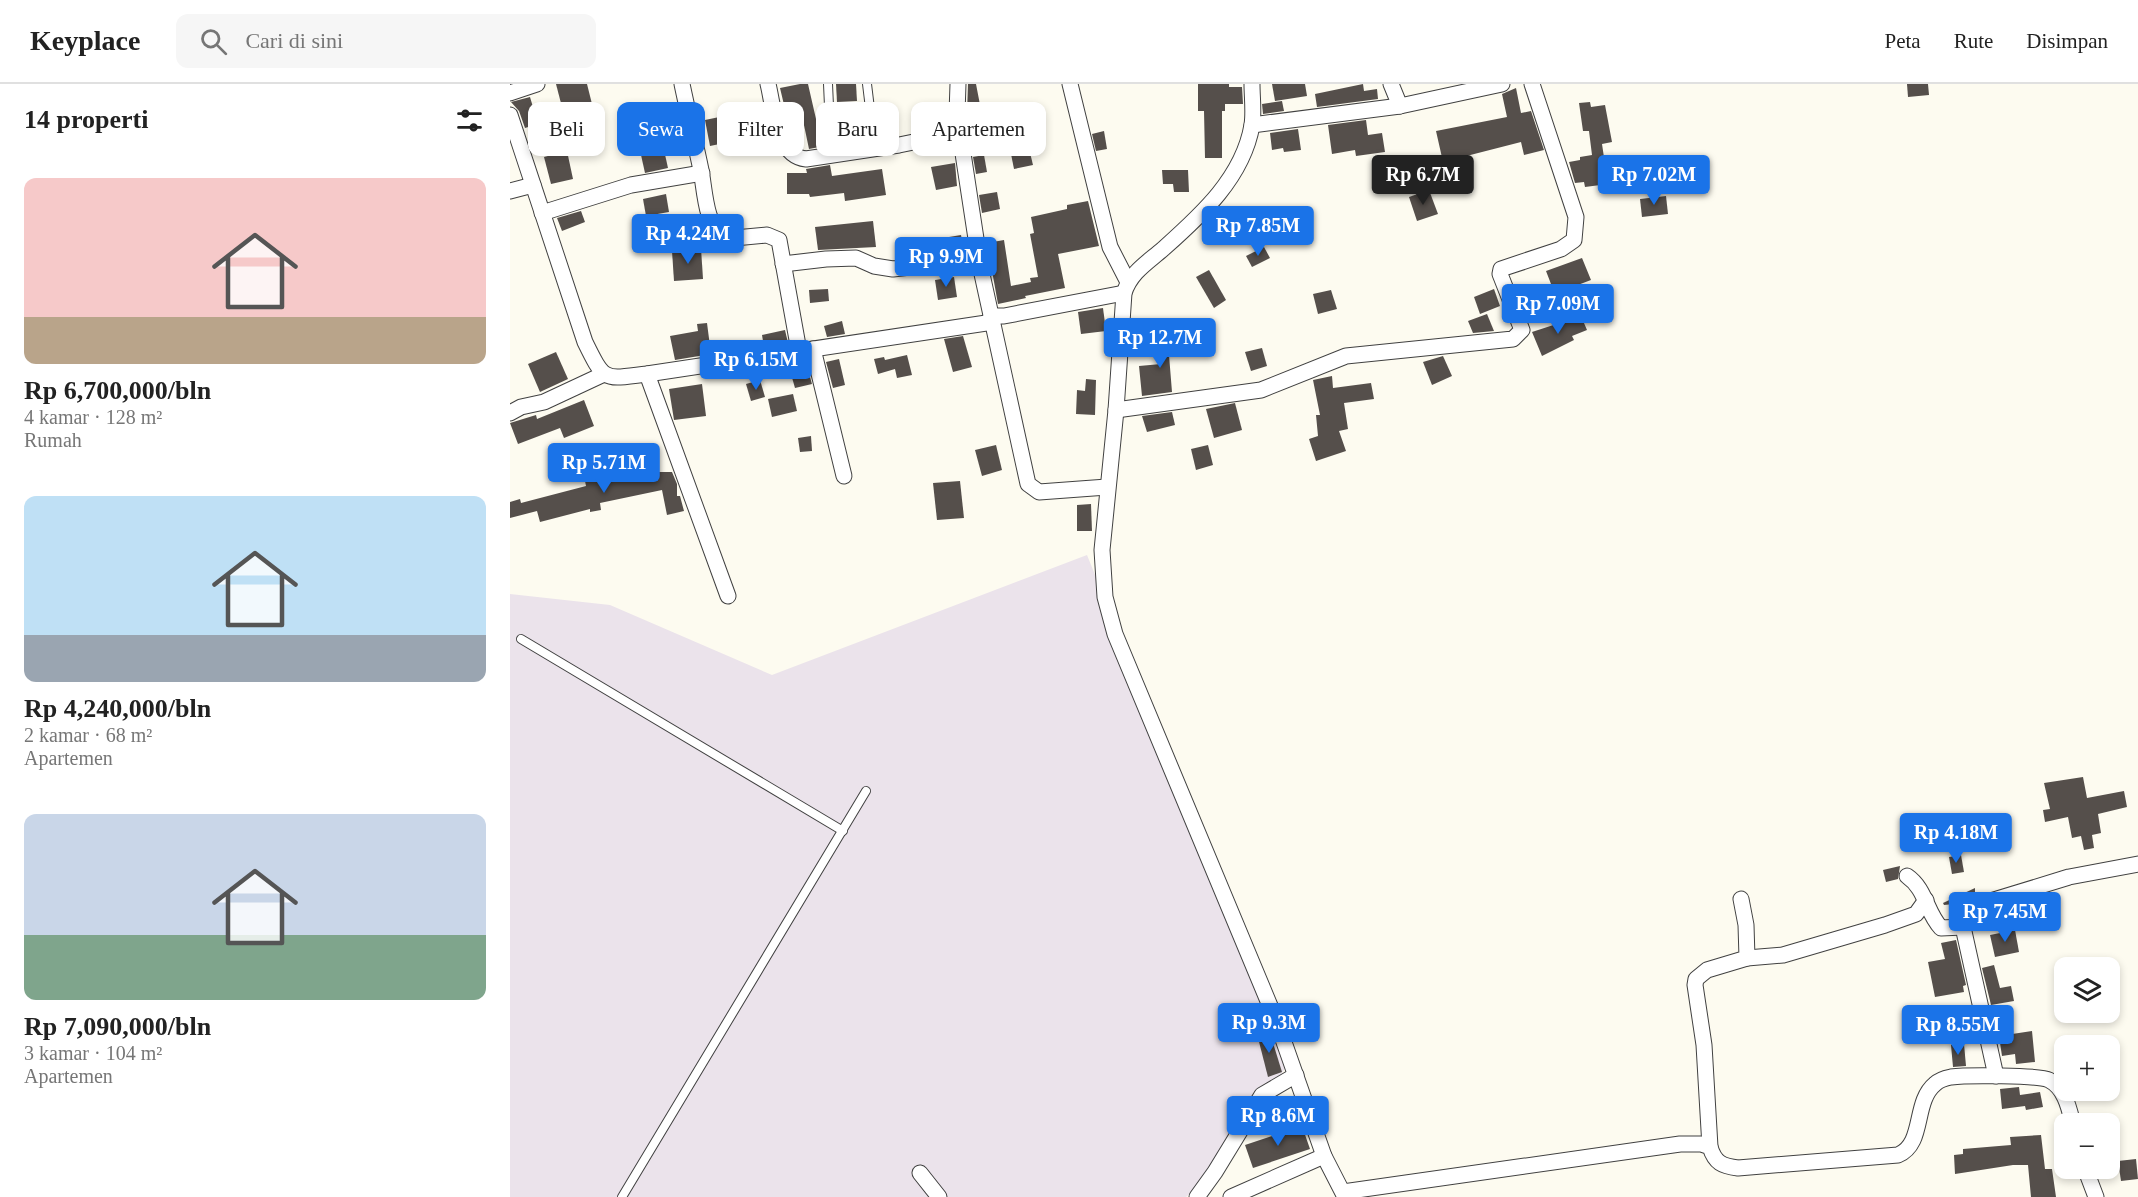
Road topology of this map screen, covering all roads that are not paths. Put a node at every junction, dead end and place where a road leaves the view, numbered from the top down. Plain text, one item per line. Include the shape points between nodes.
1 (537, 84) edge
2 (682, 84) edge
3 (768, 84) edge
4 (828, 84) edge
5 (867, 84) edge
6 (958, 84) edge
7 (1070, 84) edge
8 (1252, 84) edge
9 (1391, 84) edge
10 (1502, 84) edge
11 (1532, 84) edge
12 (510, 93) edge
13 (829, 102) edge
14 (869, 102) edge
15 (957, 102) edge
16 (1400, 106) junction
17 (510, 115) edge
18 (1252, 125) junction
19 (911, 143) edge
20 (962, 156) edge
21 (702, 173) junction
22 (533, 185) junction
23 (510, 191) edge
24 (542, 213) junction
25 (979, 259) junction
26 (783, 264) junction
27 (1126, 288) junction
28 (992, 319) junction
29 (806, 350) junction
30 (647, 374) junction
31 (604, 375) junction
32 (1116, 410) junction
33 (510, 413) edge
34 (844, 476) dead end
35 (1107, 487) junction
36 (728, 596) dead end
37 (521, 639) dead end
38 (866, 791) dead end
39 (843, 831) junction
40 (2138, 864) edge
41 (1907, 876) dead end
42 (1741, 898) dead end
43 (1926, 900) junction
44 (1963, 927) junction
45 (1747, 958) junction
46 (1296, 1075) junction
47 (1996, 1076) junction
48 (2070, 1113) edge
49 (1710, 1147) junction
50 (1324, 1156) junction
51 (920, 1173) dead end
52 (2089, 1179) edge
53 (1344, 1195) edge
54 (622, 1197) edge
55 (939, 1197) edge
56 (1197, 1197) edge
57 (1231, 1197) edge
58 (2096, 1197) edge

1 - 12 street
2 - 21 street
3 - 19 street via 783,142 798,159
4 - 13 lane
5 - 14 lane
6 - 15 street
7 - 27 street via 1110,247
8 - 18 street
9 - 16 street
10 - 16 street
11 - 32 street via 1577,230 1574,240 1561,249 1502,269 1500,274 1522,330 1519,336 1346,356 1261,390
16 - 18 street
17 - 22 street
18 - 27 street via 1237,168 1217,197 1137,270
20 - 25 street
21 - 24 street via 631,185
21 - 26 street via 703,195 718,234 728,239 776,237 781,243
22 - 23 street
22 - 24 street
24 - 31 street via 585,342
25 - 26 street via 893,269 856,258
25 - 28 street
26 - 29 street
27 - 28 street
27 - 32 street
28 - 29 street
28 - 35 street via 1028,484 1039,492
29 - 30 street
29 - 34 street
30 - 31 street via 613,378
30 - 36 street
31 - 33 street
32 - 35 street
35 - 46 street via 1102,550 1105,597 1115,634
37 - 39 lane
38 - 39 lane
39 - 54 lane
40 - 44 street via 2069,877 1982,904 1969,911
41 - 43 street
42 - 45 street
43 - 44 street via 1941,928
43 - 45 street via 1916,914 1885,925 1783,955
44 - 47 street
45 - 49 street via 1707,970 1696,979
46 - 50 street
46 - 56 street via 1262,1095
47 - 48 street via 2048,1079 2066,1098
47 - 49 street via 1949,1077 1932,1086 1911,1145 1898,1155 1738,1168 1721,1166
49 - 53 street via 1680,1144
50 - 53 street
50 - 57 street
51 - 55 street
52 - 58 street

